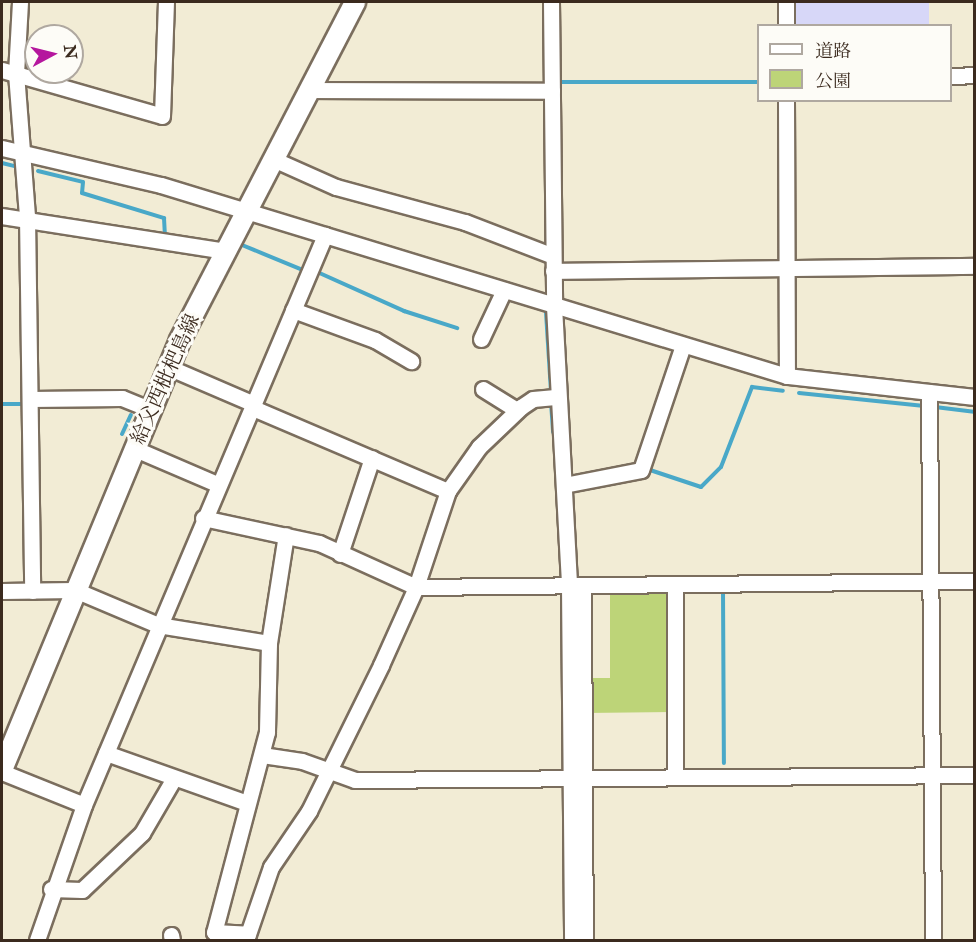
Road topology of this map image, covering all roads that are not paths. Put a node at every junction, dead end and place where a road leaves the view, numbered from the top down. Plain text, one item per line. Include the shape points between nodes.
1 (20, 2) edge
2 (166, 2) edge
3 (355, 2) edge
4 (551, 2) edge
5 (786, 2) edge
6 (786, 24) edge
7 (9, 72) edge
8 (975, 75) edge
9 (952, 76) edge
10 (952, 86) edge
11 (975, 86) edge
12 (309, 90) junction
13 (552, 91) junction
14 (786, 102) edge
15 (2, 148) edge
16 (25, 153) junction
17 (273, 159) junction
18 (247, 210) junction
19 (2, 216) edge
20 (27, 216) junction
21 (325, 235) junction
22 (226, 250) junction
23 (554, 264) junction
24 (975, 266) edge
25 (787, 267) junction
26 (504, 290) junction
27 (554, 306) junction
28 (293, 310) junction
29 (481, 339) dead end
30 (683, 345) junction
31 (411, 361) dead end
32 (168, 367) junction
33 (788, 376) junction
34 (483, 389) dead end
35 (929, 392) junction
36 (558, 397) junction
37 (975, 397) edge
38 (30, 399) junction
39 (254, 406) junction
40 (149, 409) junction
41 (517, 410) junction
42 (133, 448) junction
43 (372, 458) junction
44 (218, 484) junction
45 (564, 486) junction
46 (448, 492) junction
47 (203, 518) junction
48 (286, 535) junction
49 (340, 555) junction
50 (975, 581) edge
51 (930, 582) junction
52 (675, 584) junction
53 (576, 586) junction
54 (416, 587) junction
55 (75, 590) junction
56 (2, 591) edge
57 (32, 591) junction
58 (158, 625) junction
59 (269, 643) junction
60 (106, 753) junction
61 (262, 755) junction
62 (975, 765) edge
63 (2, 771) edge
64 (931, 771) junction
65 (675, 772) junction
66 (329, 773) junction
67 (580, 775) junction
68 (975, 775) edge
69 (173, 780) junction
70 (247, 803) junction
71 (84, 805) junction
72 (51, 889) junction
73 (247, 937) edge
74 (37, 940) edge
75 (572, 940) edge
76 (585, 940) edge
77 (933, 940) edge

1 - 7 street
2 - 7 street via 162,116
3 - 12 main road, 給父西枇杷島線
4 - 13 street
5 - 6 street
7 - 16 street
8 - 9 street
10 - 11 street
12 - 13 street
12 - 17 main road, 給父西枇杷島線
13 - 23 street
14 - 25 street
15 - 16 street
16 - 18 street
16 - 20 street
17 - 18 main road, 給父西枇杷島線
17 - 23 street via 336,187 465,222
18 - 21 street
18 - 22 main road, 給父西枇杷島線
19 - 20 street
20 - 22 street
20 - 38 street
21 - 26 street
21 - 28 street
22 - 32 main road, 給父西枇杷島線
23 - 25 street
23 - 27 street
24 - 25 street
25 - 33 street
26 - 27 street
26 - 29 street
27 - 30 street
27 - 36 street
28 - 31 street via 375,340
28 - 39 street
30 - 33 street
30 - 45 street via 641,470
32 - 39 street
32 - 40 main road, 給父西枇杷島線
33 - 35 street
34 - 41 street
35 - 37 street
35 - 51 street
36 - 41 street via 533,399
36 - 45 street
38 - 40 street via 122,398
38 - 57 street
39 - 43 street
39 - 44 street
40 - 42 main road, 給父西枇杷島線
41 - 46 street via 479,447
42 - 44 street
42 - 55 main road, 給父西枇杷島線
43 - 46 street
43 - 49 street
44 - 47 street
45 - 53 street
46 - 54 street
47 - 48 street
47 - 58 street
48 - 49 street
48 - 59 street
49 - 54 street
50 - 51 street
51 - 52 street
51 - 64 street
52 - 53 street
52 - 65 street
53 - 54 street
53 - 67 street
54 - 66 street
55 - 57 street
55 - 58 street
55 - 63 main road, 給父西枇杷島線
56 - 57 street
58 - 59 street
58 - 60 street
59 - 61 street
60 - 69 street
60 - 71 street
61 - 66 street via 302,761
61 - 70 street
62 - 64 street
63 - 71 street
64 - 65 street
64 - 68 street
64 - 77 street
65 - 67 street
66 - 67 street via 355,780
66 - 73 street via 271,867
67 - 75 street
67 - 76 street
69 - 70 street
69 - 72 street via 142,833 82,890
70 - 73 street via 214,932
71 - 72 street
72 - 74 street

